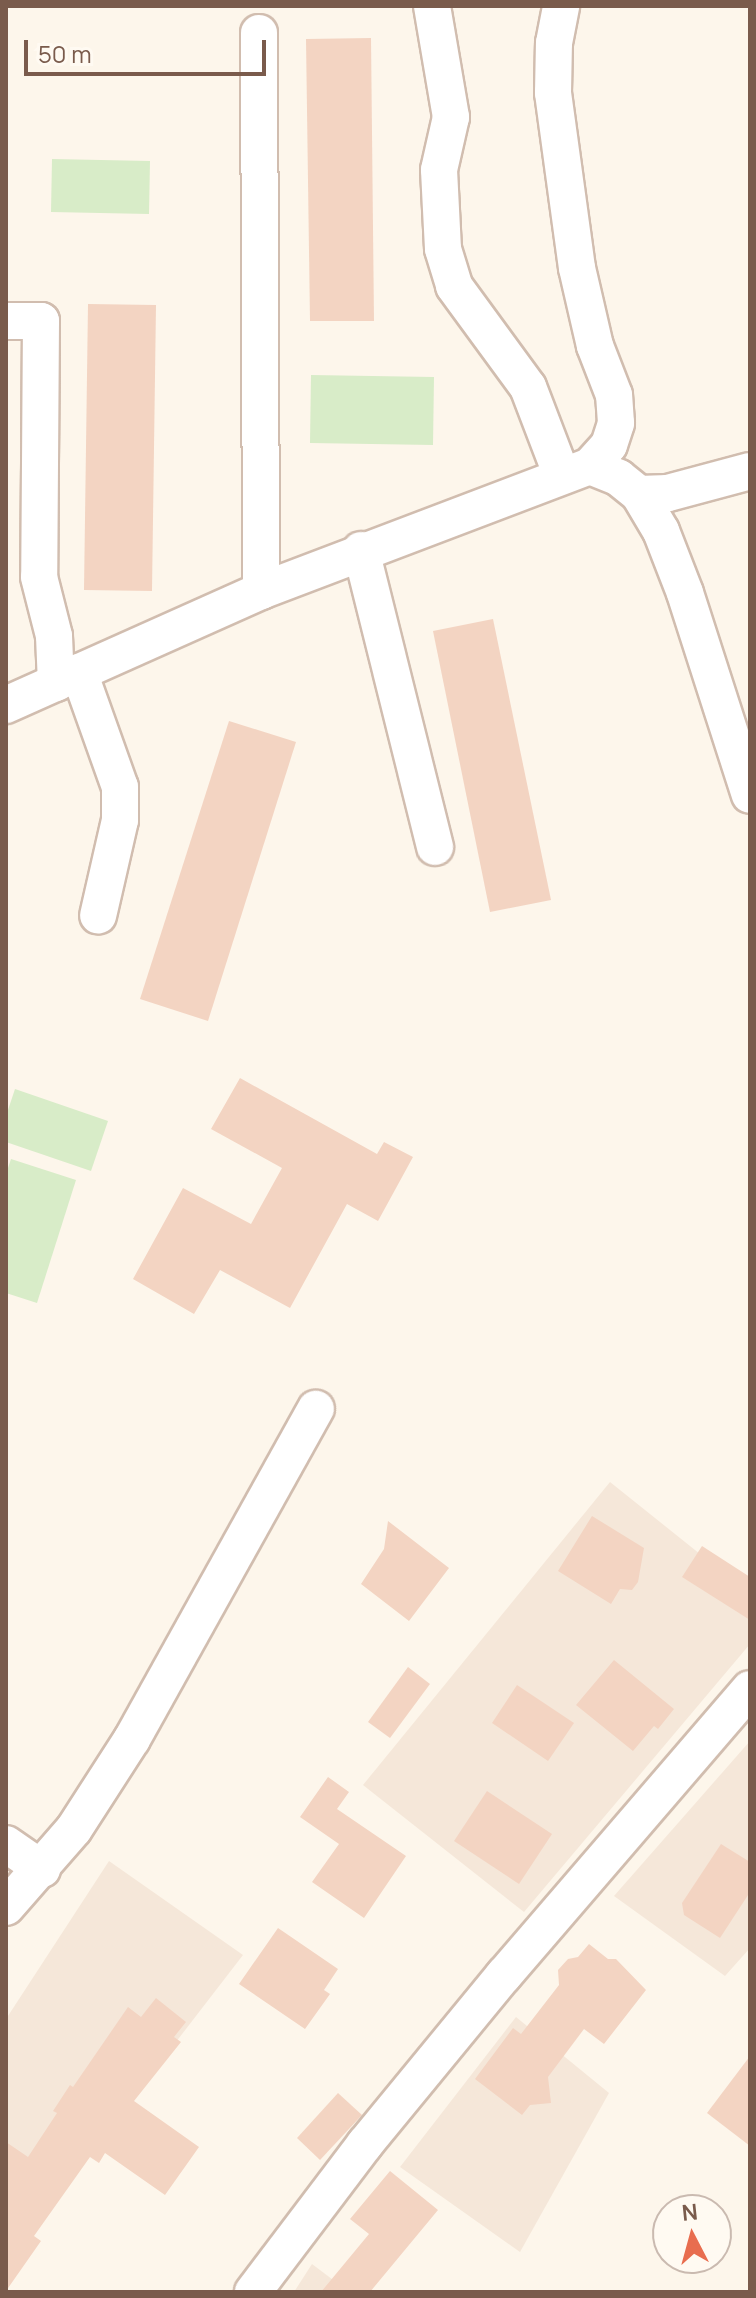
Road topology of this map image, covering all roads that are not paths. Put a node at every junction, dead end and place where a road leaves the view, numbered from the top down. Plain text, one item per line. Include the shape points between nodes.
1 (432, 6) edge
2 (561, 6) edge
3 (259, 33) dead end
4 (6, 321) edge
5 (576, 471) junction
6 (750, 471) edge
7 (639, 494) junction
8 (361, 550) junction
9 (261, 591) junction
10 (67, 678) junction
11 (6, 705) edge
12 (750, 795) edge
13 (435, 847) dead end
14 (98, 916) dead end
15 (316, 1409) dead end
16 (750, 1689) edge
17 (6, 1844) edge
18 (42, 1869) junction
19 (6, 1907) edge
20 (253, 2292) edge

1 - 5 street via 451,117 439,170 443,249 454,286 528,387
2 - 5 street via 553,93 566,195 584,298 614,395 616,423 609,445
3 - 9 street
4 - 10 street via 41,321 39,577
5 - 7 street via 619,478
5 - 8 street
6 - 7 street via 668,493
7 - 12 street via 661,531 685,593
8 - 9 street
8 - 13 street
9 - 10 street
10 - 11 street
10 - 14 street via 120,787 120,820
15 - 18 street via 132,1739
16 - 20 street via 504,1975 365,2144
17 - 18 street
18 - 19 street

